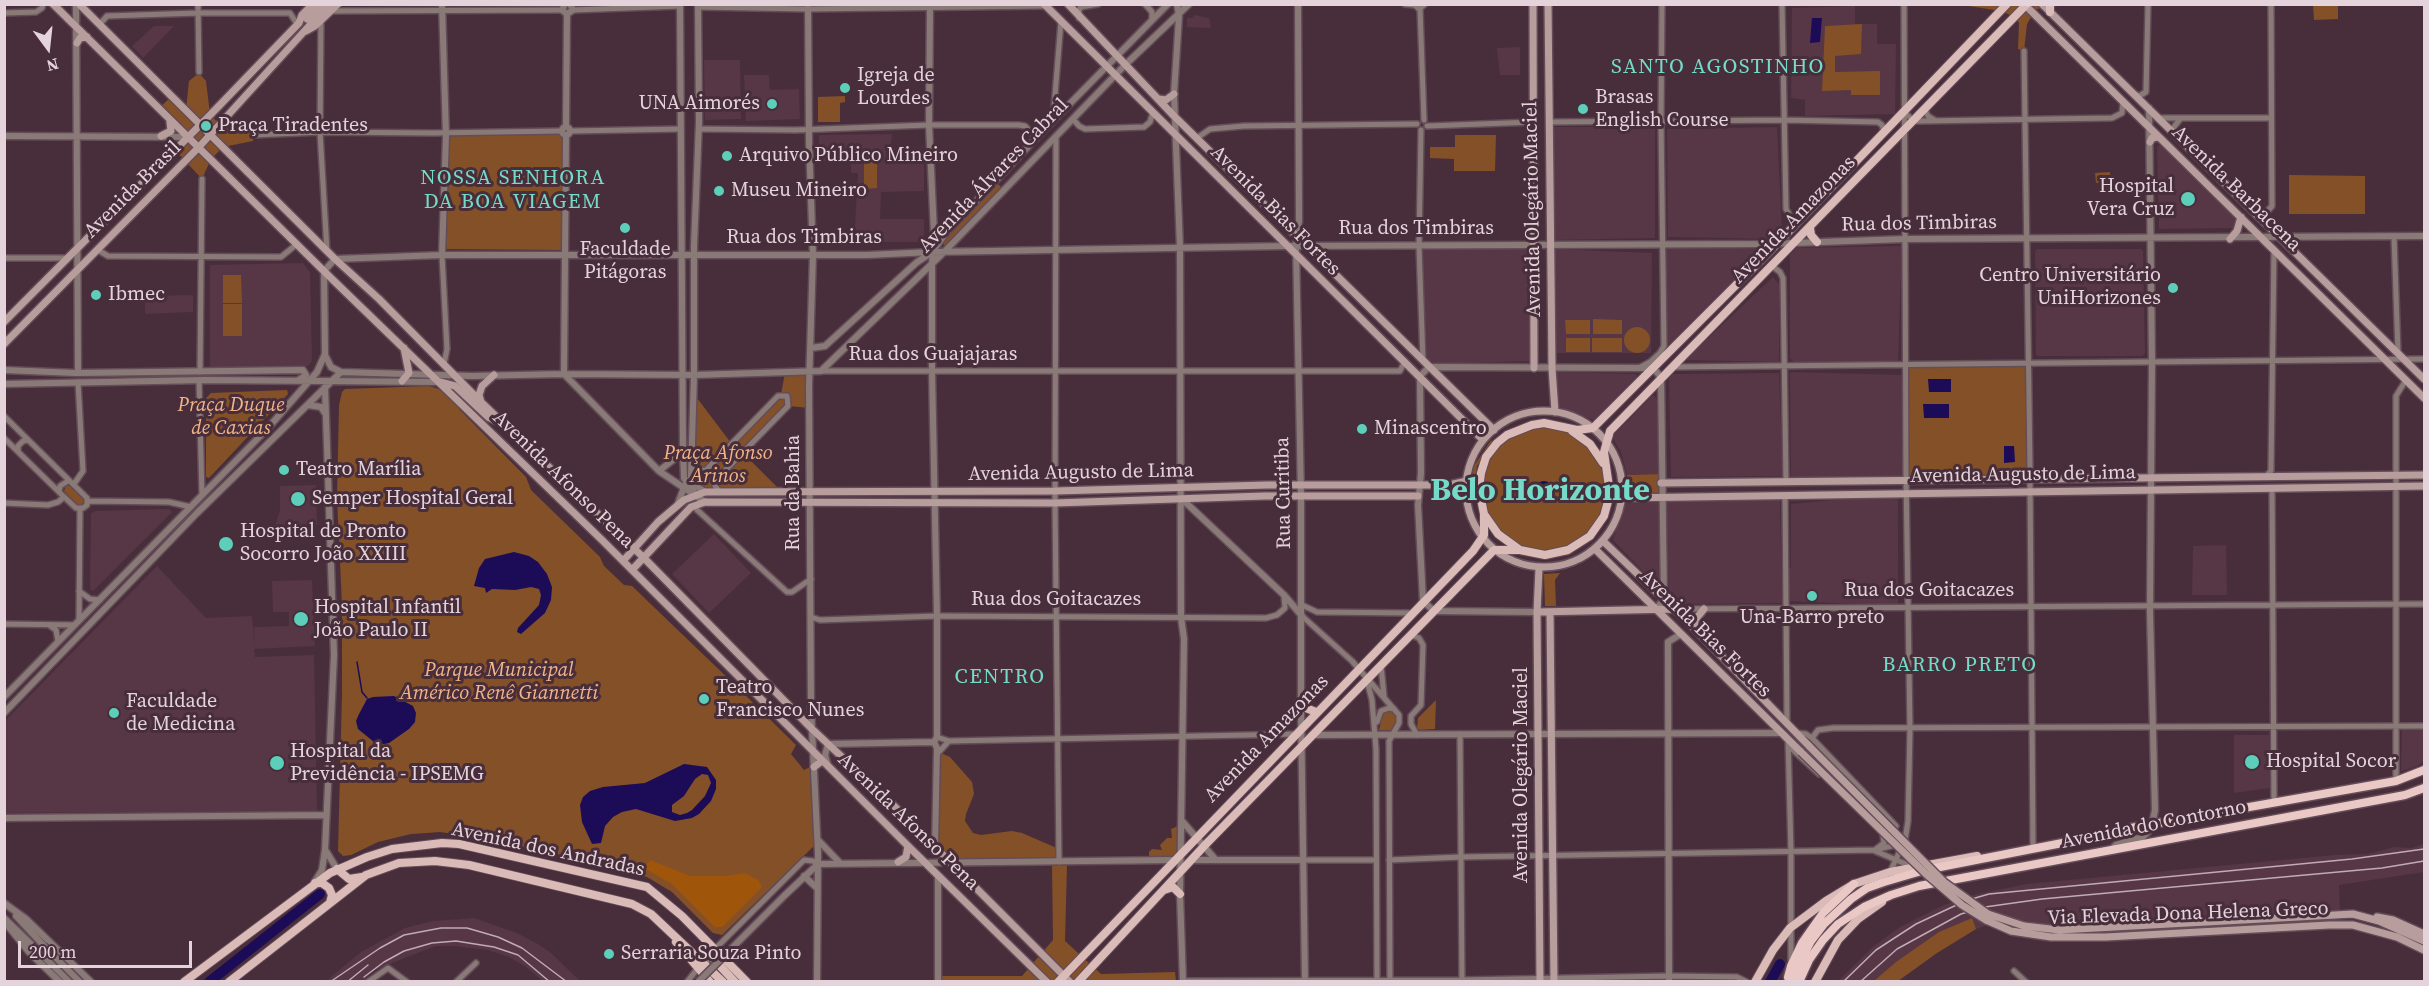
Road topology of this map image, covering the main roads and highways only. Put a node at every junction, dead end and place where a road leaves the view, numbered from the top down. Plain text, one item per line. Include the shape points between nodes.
1 (53, 4) edge
2 (77, 4) edge
3 (338, 4) edge
4 (1068, 4) edge
5 (1548, 4) edge
6 (2042, 4) edge
7 (1045, 5) edge
8 (1533, 5) edge
9 (2026, 5) edge
10 (2004, 7) edge
11 (330, 8) edge
12 (2050, 8) edge
13 (317, 15) edge
14 (298, 23) junction
15 (87, 37) junction
16 (77, 43) road end
17 (2093, 54) junction
18 (2084, 64) junction
19 (1174, 94) road end
20 (1159, 99) junction
21 (169, 120) junction
22 (200, 125) junction
23 (210, 134) junction
24 (161, 136) road end
25 (188, 137) junction
26 (2158, 137) junction
27 (2150, 142) road end
28 (198, 147) junction
29 (2223, 180) junction
30 (2212, 190) junction
31 (2241, 217) junction
32 (1810, 228) junction
33 (78, 235) road end
34 (87, 237) junction
35 (2230, 239) road end
36 (1817, 242) road end
37 (53, 257) road end
38 (67, 258) junction
39 (59, 266) junction
40 (79, 268) junction
41 (4, 322) edge
42 (4, 344) edge
43 (404, 348) junction
44 (2398, 352) junction
45 (2386, 360) junction
46 (444, 364) junction
47 (1534, 368) road end
48 (431, 374) junction
49 (494, 375) road end
50 (2424, 380) edge
51 (402, 381) road end
52 (440, 382) junction
53 (2424, 398) edge
54 (481, 402) junction
55 (1555, 412) junction
56 (508, 427) junction
57 (1563, 427) junction
58 (1593, 428) junction
59 (1494, 430) junction
60 (1483, 440) junction
61 (1606, 441) junction
62 (1606, 468) junction
63 (2424, 475) edge
64 (1467, 481) junction
65 (1661, 483) road end
66 (2424, 486) edge
67 (1418, 496) road end
68 (1622, 498) junction
69 (1484, 514) junction
70 (1483, 538) junction
71 (1603, 541) junction
72 (633, 548) junction
73 (1595, 549) junction
74 (1494, 550) junction
75 (1520, 550) junction
76 (643, 557) junction
77 (622, 561) junction
78 (1539, 567) junction
79 (632, 570) junction
80 (1656, 609) junction
81 (1674, 609) junction
82 (1704, 609) road end
83 (1537, 612) junction
84 (1550, 612) junction
85 (1694, 628) junction
86 (1301, 702) road end
87 (1316, 712) junction
88 (1810, 747) joint
89 (1801, 752) joint
90 (822, 761) junction
91 (814, 767) road end
92 (2424, 770) edge
93 (2424, 788) edge
94 (2125, 829) junction
95 (908, 846) junction
96 (898, 862) road end
97 (337, 870) junction
98 (366, 875) junction
99 (314, 883) junction
100 (1854, 884) junction
101 (1162, 890) junction
102 (1180, 894) road end
103 (1890, 895) junction
104 (330, 903) junction
105 (2353, 914) junction
106 (1987, 917) junction
107 (2424, 934) edge
108 (2424, 941) edge
109 (710, 949) junction
110 (2424, 950) edge
111 (702, 964) junction
112 (1064, 980) edge
113 (1540, 980) edge
114 (1554, 980) edge
115 (184, 981) edge
116 (229, 981) edge
117 (710, 981) edge
118 (723, 981) edge
119 (735, 981) edge
120 (747, 981) edge
121 (1047, 981) edge
122 (1078, 981) edge
123 (1755, 981) edge
124 (1788, 981) edge
125 (1799, 981) edge
126 (1815, 981) edge

1 - 15 main road, Avenida Afonso Pena
2 - 22 main road, Avenida Afonso Pena
3 - 11 main road, Avenida Brasil
4 - 20 main road, Avenida Bias Fortes
5 - 55 main road, Avenida Olegário Maciel via 1551,368
6 - 12 main road, Avenida Barbacena
7 - 60 main road, Avenida Bias Fortes
8 - 47 main road, Avenida Olegário Maciel
9 - 18 main road, Avenida Barbacena
9 - 32 main road, Avenida Amazonas
10 - 58 main road, Avenida Amazonas via 1778,244
11 - 13 main road, Avenida Brasil
12 - 17 main road, Avenida Barbacena
13 - 14 main road, Avenida Brasil
13 - 14 main road, Avenida Brasil via 302,15
13 - 23 main road, Avenida Brasil
14 - 22 main road, Avenida Brasil
15 - 16 main road
15 - 21 main road, Avenida Afonso Pena
17 - 18 main road
17 - 29 main road, Avenida Barbacena
18 - 26 main road, Avenida Barbacena
19 - 20 main road
20 - 59 main road, Avenida Bias Fortes
21 - 24 main road via 171,131
21 - 25 main road, Avenida Afonso Pena
22 - 23 main road, Avenida Afonso Pena
22 - 25 main road, Avenida Brasil
23 - 28 main road, Avenida Brasil
23 - 46 main road, Avenida Afonso Pena
25 - 28 main road, Avenida Afonso Pena
25 - 34 main road, Avenida Brasil
26 - 27 main road
26 - 30 main road, Avenida Barbacena
28 - 40 main road, Avenida Brasil
28 - 43 main road, Avenida Afonso Pena
29 - 30 main road
29 - 44 main road, Avenida Barbacena
30 - 31 main road, Avenida Barbacena
31 - 35 main road
31 - 45 main road, Avenida Barbacena
32 - 36 main road
32 - 61 main road, Avenida Amazonas via 1661,377 1610,431
33 - 34 main road
34 - 38 main road, Avenida Brasil
37 - 39 main road
38 - 39 main road, Avenida Brasil
38 - 40 main road
39 - 41 main road, Avenida Brasil
40 - 42 main road, Avenida Brasil
43 - 48 main road, Avenida Afonso Pena
43 - 51 main road via 409,373
44 - 45 main road
44 - 50 main road, Avenida Barbacena
45 - 53 main road, Avenida Barbacena
46 - 48 main road
46 - 54 main road, Avenida Afonso Pena
48 - 52 main road, Avenida Afonso Pena
49 - 54 main road via 482,387
52 - 56 main road via 455,386 488,417
52 - 77 main road, Avenida Afonso Pena
54 - 56 main road, Avenida Afonso Pena
55 - 58 main road
55 - 59 main road via 1538,411 1514,417
56 - 72 main road, Avenida Afonso Pena
57 - 58 main road
57 - 62 main road via 1590,444
57 - 69 main road via 1532,425 1497,443 1480,473
58 - 61 main road
59 - 60 main road
60 - 64 main road
61 - 62 main road
61 - 68 main road via 1619,468
62 - 75 main road via 1611,489 1608,505 1590,536 1556,554
63 - 65 main road, Avenida Augusto de Lima
64 - 70 main road via 1468,510
64 - 72 main road, Avenida Augusto de Lima via 1449,485 1055,491 705,492 677,506
66 - 68 main road, Avenida Augusto de Lima
67 - 76 main road, Avenida Augusto de Lima via 1055,503 705,502 691,507
68 - 71 main road via 1613,528
69 - 70 main road
69 - 75 main road via 1498,534
70 - 74 main road
70 - 87 main road, Avenida Amazonas
71 - 73 main road
71 - 81 main road, Avenida Bias Fortes
72 - 76 main road, Avenida Afonso Pena
72 - 77 main road
73 - 78 main road via 1569,564
73 - 80 main road, Avenida Bias Fortes
74 - 75 main road
74 - 78 main road via 1521,564
74 - 101 main road, Avenida Amazonas
76 - 79 main road
76 - 112 main road, Avenida Afonso Pena
77 - 79 main road, Avenida Afonso Pena
78 - 83 main road, Avenida Olegário Maciel
79 - 90 main road, Avenida Afonso Pena
80 - 81 main road, Rua dos Goitacazes
80 - 84 main road, Rua dos Goitacazes
80 - 89 main road, Avenida Bias Fortes
81 - 85 main road, Avenida Bias Fortes
82 - 85 main road
83 - 84 main road, Rua dos Goitacazes
83 - 113 main road, Avenida Olegário Maciel
84 - 114 main road, Avenida Olegário Maciel
85 - 88 main road, Avenida Bias Fortes
86 - 87 main road
87 - 112 main road, Avenida Amazonas
88 - 106 main road, Via Elevada Dona Helena Greco, bridge via 1944,882
89 - 106 main road, Via Elevada Dona Helena Greco, bridge via 1926,874 1962,905
90 - 91 main road
90 - 95 main road, Avenida Afonso Pena
92 - 94 highway, Avenida do Contorno via 2396,780
93 - 103 highway, Avenida do Contorno via 2405,795 1919,886
94 - 100 main road, Avenida do Contorno via 1913,867
94 - 124 highway, Avenida do Contorno via 1925,870 1867,888 1817,933
95 - 96 main road via 906,856
95 - 121 main road, Avenida Afonso Pena
97 - 98 main road via 349,879
97 - 99 main road, Avenida dos Andradas
97 - 109 main road, Avenida dos Andradas via 367,856 410,845 459,844 647,887 682,916
98 - 104 main road, Avenida dos Andradas
98 - 111 main road, Avenida dos Andradas via 399,863 435,861 469,865 632,904 651,914
99 - 104 main road via 329,888
99 - 115 main road, Avenida dos Andradas
100 - 123 main road, Avenida do Contorno via 1790,928
100 - 124 highway via 1823,913 1802,943
101 - 102 main road via 1173,887
101 - 122 main road, Avenida Amazonas
103 - 125 highway, Avenida do Contorno via 1838,924 1809,960
103 - 126 main road, Avenida do Contorno via 1838,940
104 - 116 main road, Avenida dos Andradas
105 - 106 main road, Via Elevada Dona Helena Greco via 2059,930
105 - 107 main road via 2393,920
105 - 108 main road, Via Elevada Dona Helena Greco
106 - 110 main road, Via Elevada Dona Helena Greco via 2011,931 2050,937 2353,925 2397,937
109 - 111 main road
109 - 119 main road, Avenida dos Andradas
109 - 120 main road, Avenida dos Andradas
111 - 117 main road, Avenida dos Andradas
111 - 118 main road, Avenida dos Andradas

